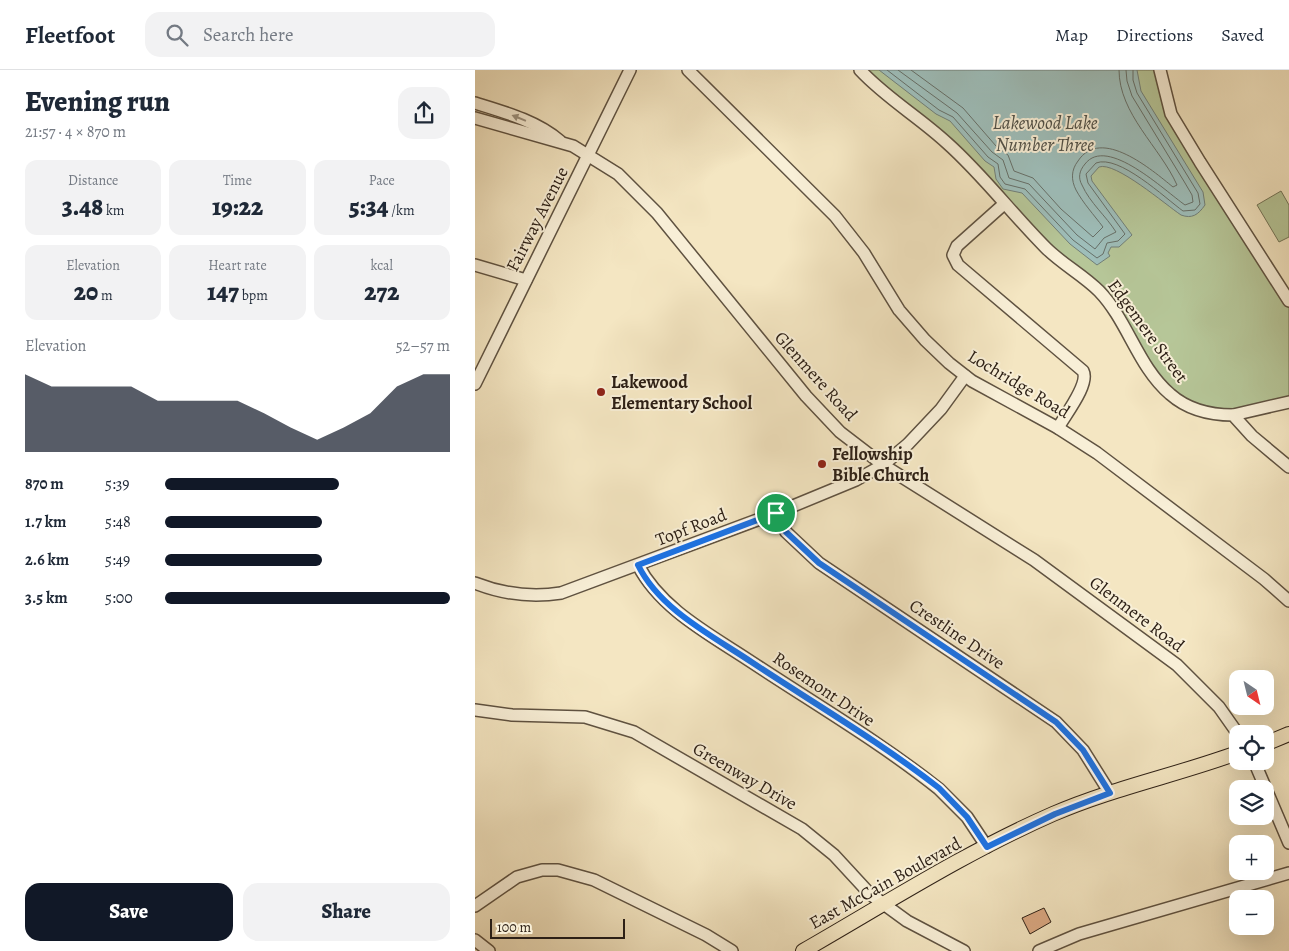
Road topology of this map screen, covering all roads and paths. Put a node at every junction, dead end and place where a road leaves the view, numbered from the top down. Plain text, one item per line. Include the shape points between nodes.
1 (630, 70) edge
2 (688, 70) edge
3 (860, 70) edge
4 (1159, 70) edge
5 (475, 103) edge
6 (475, 118) edge
7 (560, 141) junction
8 (589, 155) junction
9 (1004, 204) junction
10 (475, 265) edge
11 (526, 280) junction
12 (1289, 301) edge
13 (965, 376) junction
14 (475, 384) edge
15 (1289, 402) edge
16 (1233, 415) junction
17 (1058, 428) junction
18 (883, 465) junction
19 (1289, 467) edge
20 (776, 513) junction
21 (638, 565) junction
22 (475, 583) edge
23 (1289, 601) edge
24 (475, 710) edge
25 (1232, 725) edge
26 (1289, 734) edge
27 (1274, 740) edge
28 (1229, 756) edge
29 (1258, 770) edge
30 (1110, 793) junction
31 (1289, 843) edge
32 (987, 847) junction
33 (1289, 873) edge
34 (885, 904) junction
35 (475, 906) edge
36 (475, 940) edge
37 (489, 951) edge
38 (732, 951) edge
39 (803, 951) edge
40 (964, 951) edge
41 (1039, 951) edge

1 - 8 street, Fairway Avenue
2 - 13 street, Lochridge Road via 835,216 913,327
3 - 9 street, Edgemere Street via 888,97 947,142
4 - 12 street via 1171,114
7 -> 5 street, Glenmere Road via 549,131
6 - 7 street, Glenmere Road
7 - 8 street, Glenmere Road
8 - 11 street, Fairway Avenue
8 - 18 street, Glenmere Road via 618,174 642,196 806,396 840,432
9 - 16 street, Edgemere Street via 1047,250 1107,299 1144,361 1169,393 1198,410
9 - 17 street via 957,246 953,255 958,265 1083,371 1085,379
10 - 11 street
11 - 14 street, Fairway Avenue
13 - 17 street, Lochridge Road
13 - 18 street, Topf Road via 925,428
15 - 16 street, Edgemere Street
16 - 19 street
17 - 23 street, Lochridge Road via 1097,453
18 - 20 street, Topf Road via 835,490
18 - 25 street, Glenmere Road via 1034,560 1177,665 1219,707
20 - 21 street, Topf Road
20 - 30 street, Crestline Drive via 786,532 819,563 1056,722 1083,750
21 - 22 street, Topf Road via 582,587 546,596 517,595
21 - 32 street, Rosemont Drive via 644,578 658,593 696,625 939,788 967,817
24 - 34 street, Greenway Drive via 512,715 578,716 634,732 802,829 827,849 870,894
26 - 27 main road
28 - 30 main road, East McCain Boulevard
29 - 31 street
30 - 32 main road, East McCain Boulevard via 1055,814
32 - 34 main road, East McCain Boulevard
33 - 41 street via 1079,934
34 - 39 main road, East McCain Boulevard
34 - 40 street, Greenway Drive via 907,920
35 - 38 street via 508,881 527,873 542,870 568,872 594,880
36 - 37 street

